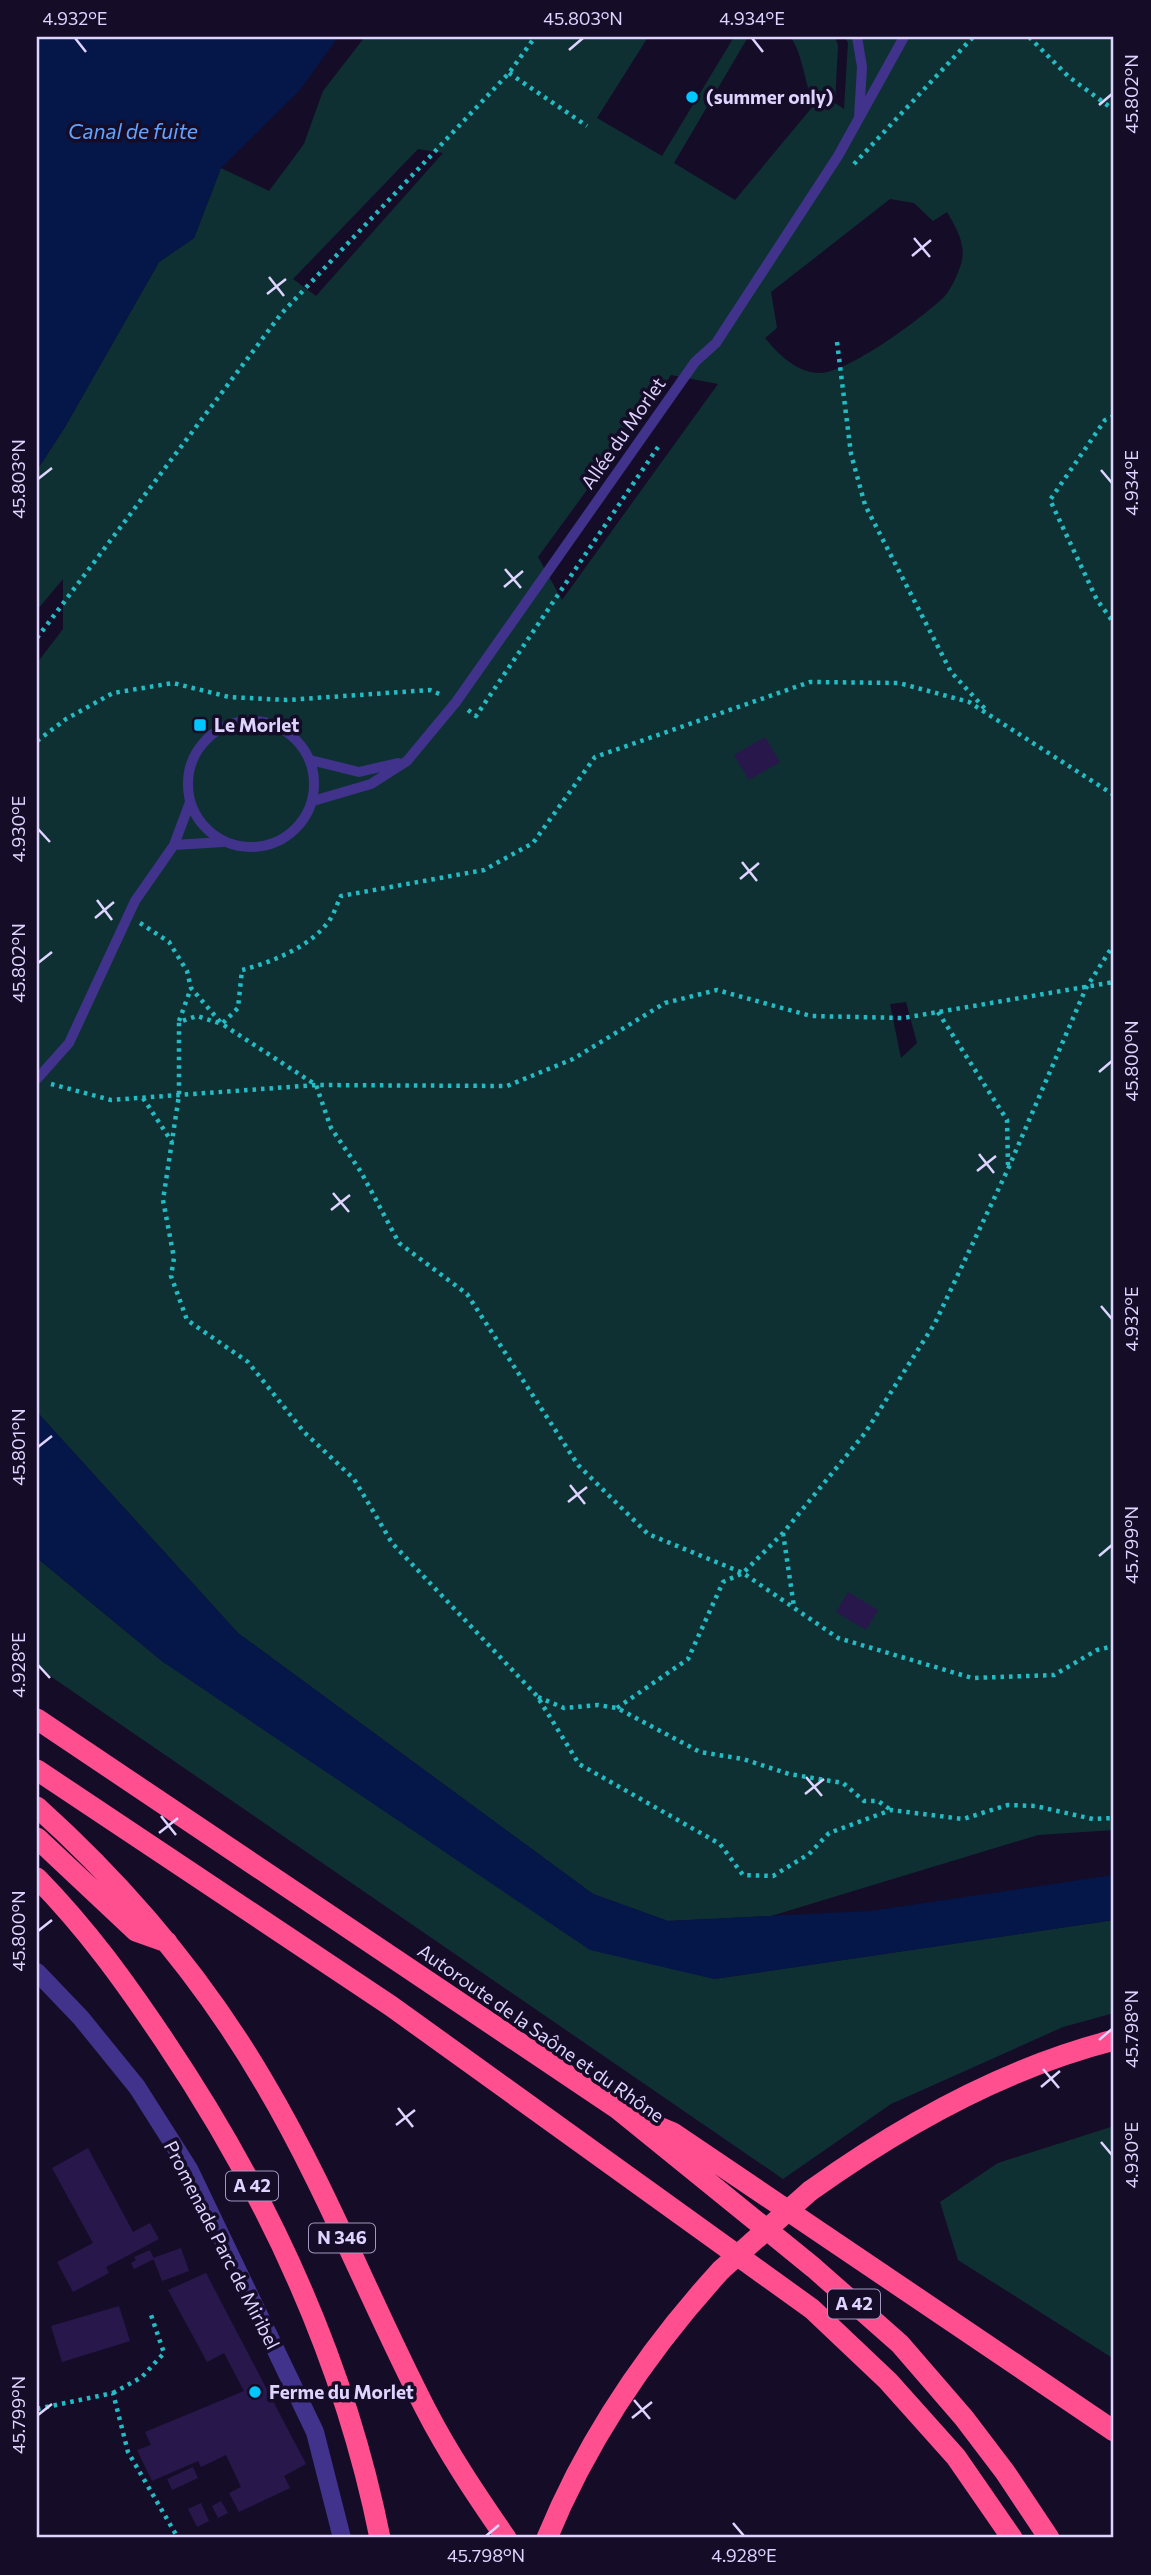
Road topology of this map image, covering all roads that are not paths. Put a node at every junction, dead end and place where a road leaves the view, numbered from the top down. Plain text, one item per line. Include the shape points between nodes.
1 (857, 37) edge
2 (904, 37) edge
3 (858, 120) junction
4 (310, 760) junction
5 (407, 761) junction
6 (313, 801) junction
7 (190, 802) junction
8 (223, 842) junction
9 (174, 845) junction
10 (37, 1079) edge
11 (37, 1719) edge
12 (37, 1770) edge
13 (37, 1807) edge
14 (37, 1838) edge
15 (37, 1878) edge
16 (169, 1943) junction
17 (37, 1972) edge
18 (1114, 2040) edge
19 (618, 2109) junction
20 (1114, 2431) edge
21 (547, 2537) edge
22 (342, 2538) edge
23 (380, 2538) edge
24 (506, 2538) edge
25 (1012, 2538) edge
26 (1049, 2538) edge

1 - 3 lane, Allée du Morlet via 862,67
2 - 3 lane, Allée du Morlet
3 - 5 lane, Allée du Morlet via 716,343 695,362 456,702
4 - 5 lane via 359,772
4 - 6 lane via 315,779
4 - 7 lane via 298,741 279,726 257,721 232,723 212,733 197,750 189,770
5 - 6 lane, Allée du Morlet via 371,784
6 - 8 lane via 293,832 273,844 245,848
7 - 8 lane via 199,821
7 - 9 lane
8 - 9 lane
9 - 10 lane via 128,915 69,1043
11 - 19 highway, Autoroute de la Saône et du Rhône / A 42
12 - 25 highway via 391,2006 812,2309 888,2381 956,2457
13 - 16 highway, N 346 via 93,1858
14 - 16 highway via 136,1931
15 - 23 highway, A 42 via 109,1958 199,2091 268,2217 306,2292 343,2391
16 - 24 highway, N 346 via 222,2014 266,2085 426,2410
17 - 22 street via 137,2087 189,2169 315,2432
18 - 21 highway, bridge via 998,2081 925,2117 810,2191 721,2270 682,2313 626,2387 582,2460
19 - 20 highway via 673,2133
19 - 26 highway, Autoroute de la Saône et du Rhône / A 42 via 900,2344 1005,2472

